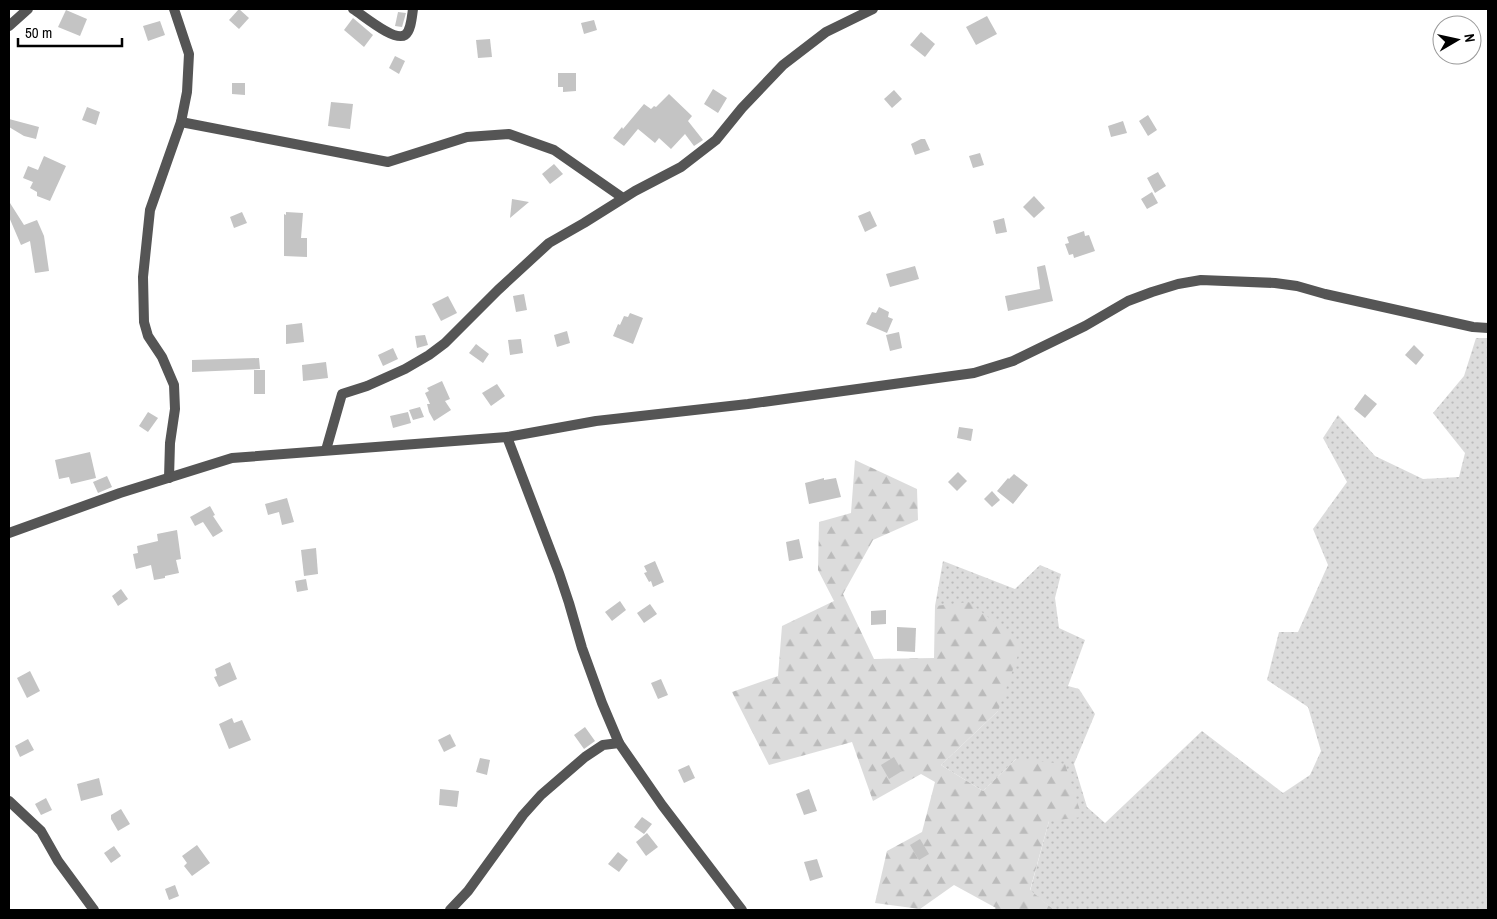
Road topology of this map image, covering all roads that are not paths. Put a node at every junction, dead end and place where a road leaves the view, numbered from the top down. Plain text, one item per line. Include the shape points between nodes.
1 (28, 9) edge
2 (174, 9) edge
3 (353, 9) edge
4 (413, 9) edge
5 (873, 9) edge
6 (9, 26) edge
7 (182, 122) junction
8 (623, 198) junction
9 (1488, 328) edge
10 (507, 437) junction
11 (326, 450) junction
12 (169, 478) junction
13 (9, 532) edge
14 (619, 743) junction
15 (9, 801) edge
16 (94, 910) edge
17 (450, 910) edge
18 (742, 910) edge

1 - 6 street
2 - 7 street via 189,54 188,92
3 - 4 street via 379,28 399,37 408,31
5 - 8 street via 826,32 783,65 716,140 681,167
7 - 8 street via 388,162 467,137 509,134 554,150
7 - 12 street via 150,210 143,277 144,322 148,336 162,357 174,385
8 - 11 street via 549,243 429,355 405,369 342,394
9 - 10 street via 1297,286 1200,280 1128,301 1014,361 974,373 596,421
10 - 11 street
10 - 14 street
11 - 12 street via 232,458
12 - 13 street
14 - 17 street via 603,745 541,795
14 - 18 street
15 - 16 street via 40,831

